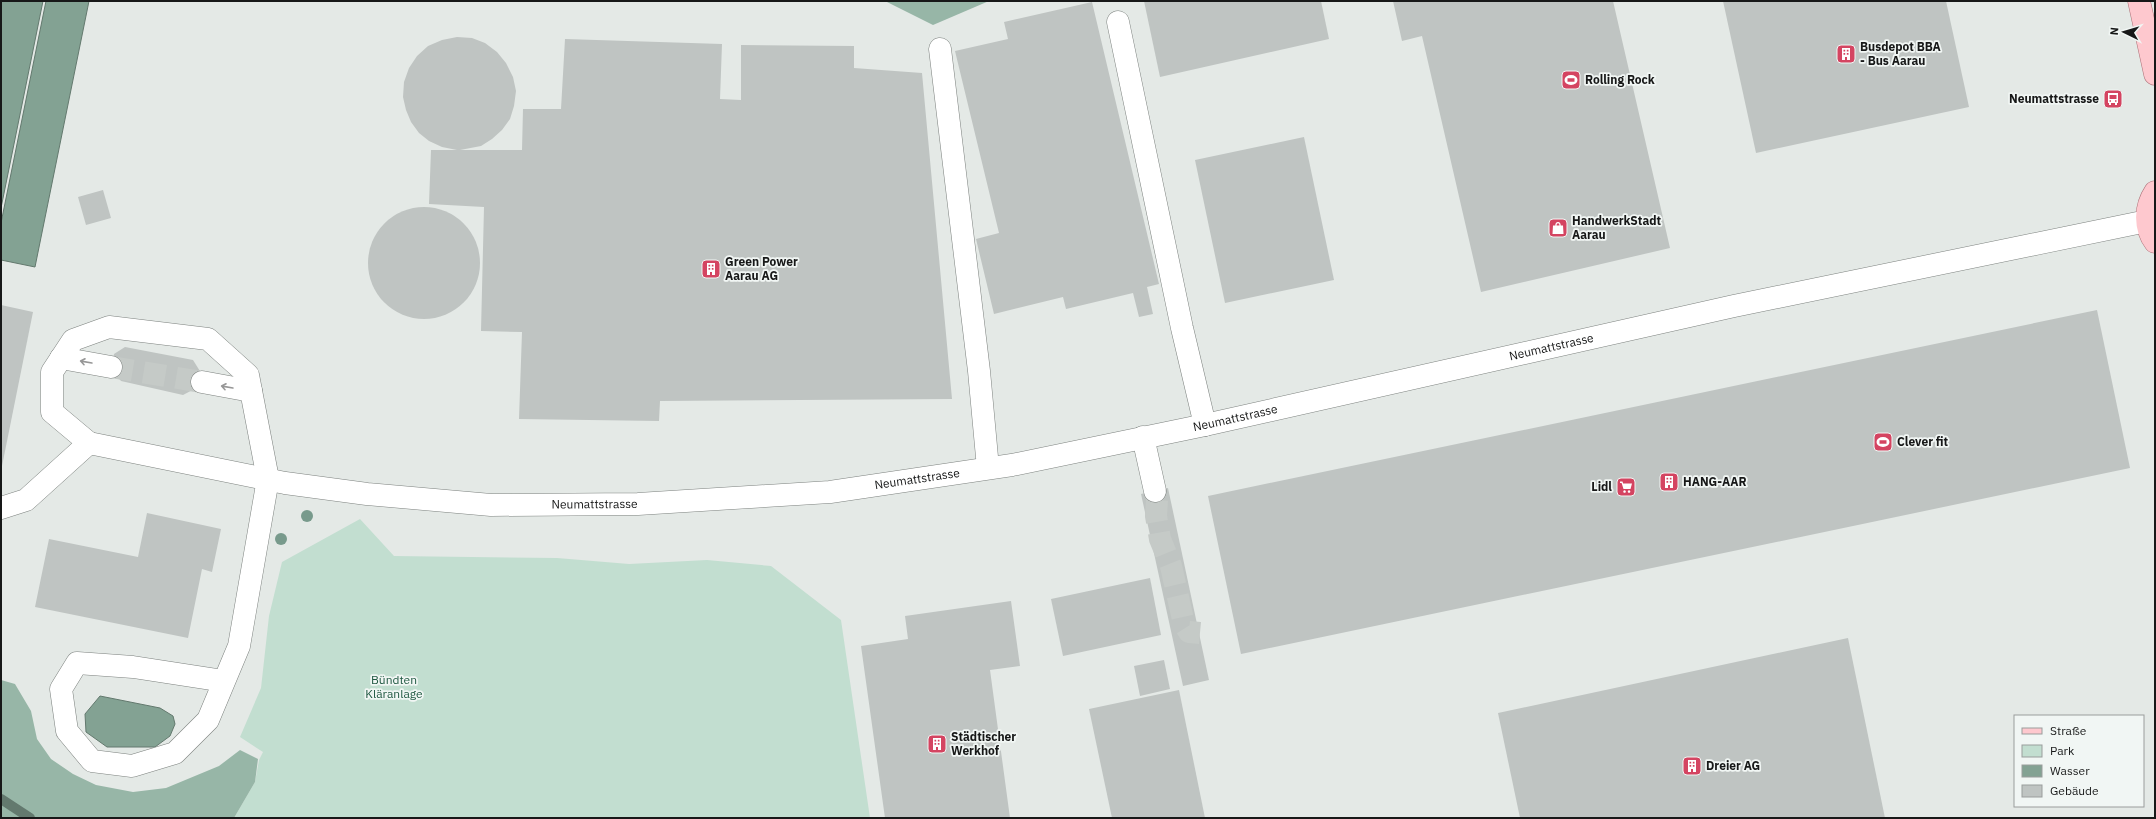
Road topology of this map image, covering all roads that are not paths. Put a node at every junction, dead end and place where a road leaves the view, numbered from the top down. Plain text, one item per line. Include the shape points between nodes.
1 (2139, 1) edge
2 (1118, 22) dead end
3 (940, 49) dead end
4 (2155, 74) edge
5 (2155, 192) edge
6 (2147, 221) junction
7 (2155, 242) edge
8 (61, 358) junction
9 (112, 366) tunnel mouth
10 (202, 382) tunnel mouth
11 (252, 391) junction
12 (1205, 425) junction
13 (1143, 437) junction
14 (89, 443) junction
15 (988, 468) junction
16 (268, 480) junction
17 (1155, 491) tunnel mouth
18 (1, 508) edge
19 (224, 680) junction

1 - 4 main road
2 - 12 street via 1182,328
3 - 15 street via 978,363
5 - 6 main road via 2148,206
6 - 7 main road
6 - 12 street, Neumattstrasse via 1734,306
9 -> 8 street
8 - 11 street via 73,340 109,327 208,339 248,374
8 - 14 street via 52,372 52,412
11 -> 10 street
11 - 16 street
12 - 13 street, Neumattstrasse
13 - 15 street, Neumattstrasse
13 - 17 street
14 - 16 street, Neumattstrasse
14 - 18 street via 26,500
15 - 16 street, Neumattstrasse via 830,492 638,504 491,504 367,494
16 - 19 street via 238,646
19 - 19 street via 208,720 175,753 132,766 92,761 67,731 61,689 77,663 133,667

